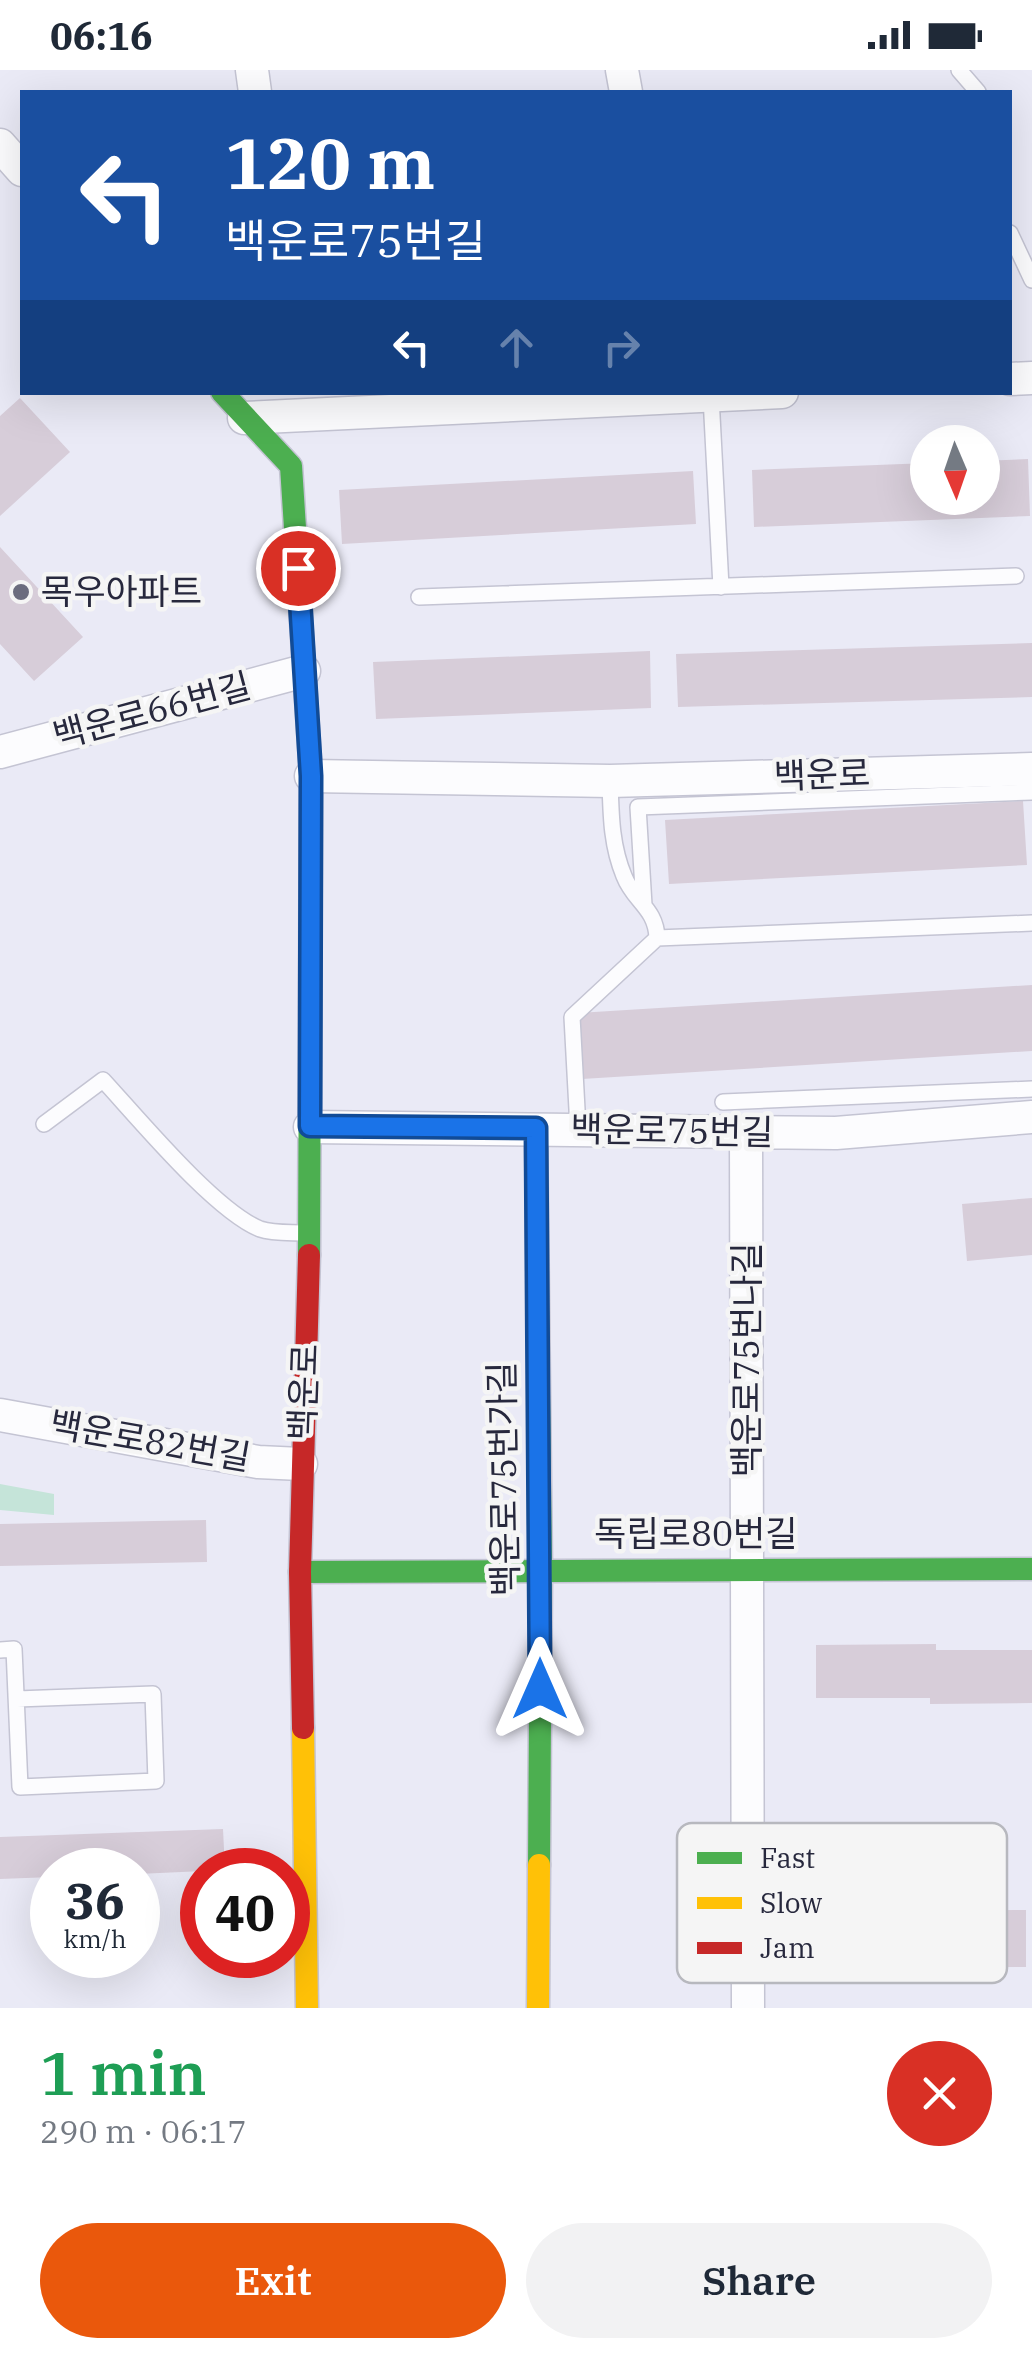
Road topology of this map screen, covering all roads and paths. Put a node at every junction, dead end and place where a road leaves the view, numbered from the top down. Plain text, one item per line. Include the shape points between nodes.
1 (959, 70) edge
2 (976, 90) edge
3 (0, 145) edge
4 (20, 168) edge
5 (1012, 237) edge
6 (1032, 280) edge
7 (225, 395) edge
8 (730, 395) edge
9 (668, 396) edge
10 (712, 396) junction
11 (286, 404) edge
12 (244, 418) junction
13 (291, 466) junction
14 (1016, 576) dead end
15 (721, 587) junction
16 (418, 597) dead end
17 (304, 671) junction
18 (0, 752) edge
19 (1032, 769) edge
20 (311, 776) junction
21 (610, 781) junction
22 (1032, 792) edge
23 (644, 905) junction
24 (1032, 923) edge
25 (656, 938) junction
26 (1032, 1088) edge
27 (724, 1102) dead end
28 (1032, 1118) edge
29 (44, 1124) dead end
30 (310, 1126) junction
31 (536, 1128) junction
32 (578, 1128) junction
33 (746, 1132) junction
34 (310, 1233) junction
35 (0, 1415) edge
36 (301, 1464) junction
37 (748, 1568) junction
38 (1032, 1569) edge
39 (541, 1570) junction
40 (300, 1572) junction
41 (0, 1650) edge
42 (16, 1699) junction
43 (748, 1823) edge
44 (307, 2008) edge
45 (538, 2008) edge

1 - 2 lane
3 - 4 street
5 - 6 lane
7 - 12 street
8 - 10 street
9 - 10 street
9 - 11 street
10 - 15 lane
11 - 12 street
11 - 13 street
12 - 13 street
13 - 17 street, 백운로
14 - 15 lane
15 - 16 lane
17 - 18 street, 백운로66번길
17 - 20 street, 백운로
19 - 21 street, 백운로
20 - 21 street, 백운로
20 - 30 street, 백운로
21 - 23 lane via 612,841 626,881
22 - 23 lane via 638,807
23 - 25 lane via 656,921
24 - 25 lane
25 - 32 lane via 572,1017
26 - 27 lane
28 - 33 street, 백운로75번길 via 836,1133
29 - 34 lane via 102,1080 242,1219 264,1230
30 - 31 street, 백운로75번길
30 - 34 street, 백운로
31 - 32 street, 백운로75번길
31 - 39 street, 백운로75번가길
32 - 33 street, 백운로75번길
33 - 37 street, 백운로75번나길
34 - 36 street, 백운로
35 - 36 street, 백운로82번길
36 - 40 street, 백운로
37 - 38 street, 독립로80번길
37 - 39 street, 독립로80번길
37 - 43 street, 백운로75번나길
39 - 40 street, 독립로80번길
39 - 45 street, 백운로75번가길
40 - 44 street, 백운로
41 - 42 lane via 14,1649
42 - 42 lane via 20,1787 156,1780 153,1694

